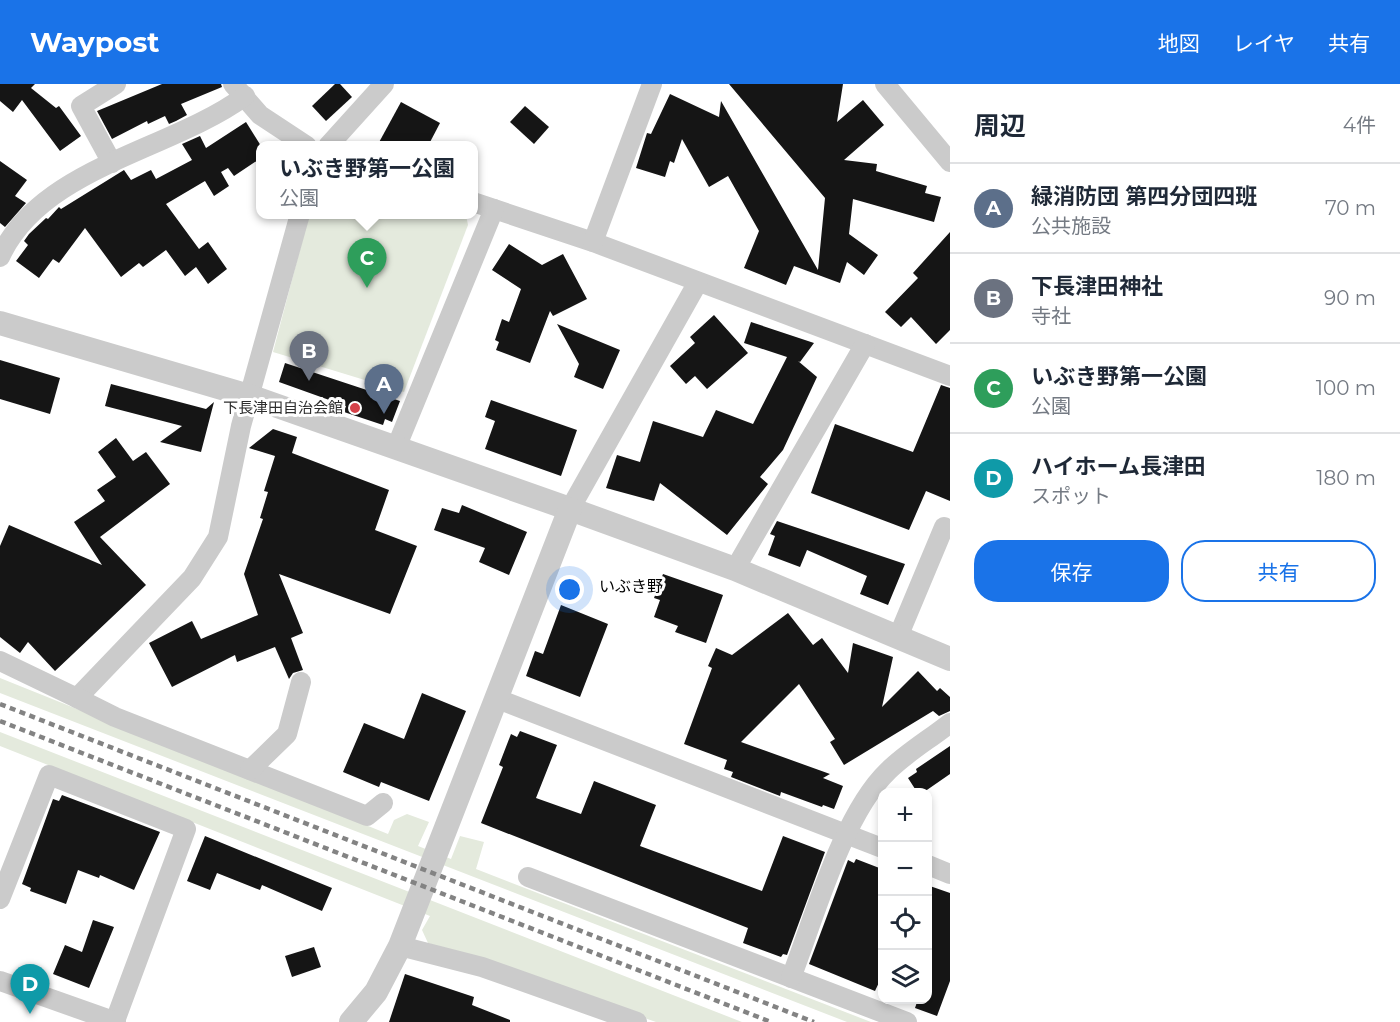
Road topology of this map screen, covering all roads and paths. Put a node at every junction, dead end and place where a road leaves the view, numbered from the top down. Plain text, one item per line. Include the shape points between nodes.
1 (116, 84) edge
2 (384, 84) edge
3 (652, 84) edge
4 (885, 84) edge
5 (239, 90) edge
6 (299, 141) edge
7 (333, 141) edge
8 (949, 159) edge
9 (112, 163) junction
10 (478, 203) edge
11 (494, 209) junction
12 (299, 219) edge
13 (593, 242) junction
14 (0, 257) edge
15 (698, 282) junction
16 (0, 323) edge
17 (865, 344) junction
18 (950, 376) edge
19 (249, 396) junction
20 (396, 448) junction
21 (570, 509) junction
22 (944, 527) dead end
23 (735, 569) junction
24 (898, 637) junction
25 (950, 660) edge
26 (0, 661) edge
27 (301, 682) dead end
28 (77, 698) junction
29 (495, 698) junction
30 (950, 723) edge
31 (250, 770) junction
32 (383, 803) dead end
33 (846, 834) junction
34 (878, 846) edge
35 (932, 867) edge
36 (950, 874) edge
37 (528, 877) dead end
38 (0, 898) edge
39 (400, 946) junction
40 (791, 978) junction
41 (0, 981) edge
42 (115, 1022) edge
43 (351, 1022) edge
44 (638, 1022) edge
45 (907, 1022) edge

1 - 9 street via 81,106
2 - 7 street
3 - 13 street
4 - 8 street
5 - 6 street via 260,115
5 - 9 street via 226,110
9 - 14 street via 68,183 36,209
10 - 11 street
11 - 13 street
11 - 20 street
12 - 19 street
13 - 15 street
15 - 17 street
15 - 21 street
16 - 19 street
17 - 18 street
17 - 23 street
19 - 20 street
19 - 28 street via 218,537 192,578
20 - 21 street
21 - 23 street
21 - 29 street
22 - 24 street
23 - 24 street
24 - 25 street
26 - 28 street
27 - 31 street via 287,734
28 - 31 street
29 - 33 street
29 - 39 street
30 - 33 street via 888,771 864,799
31 - 32 street via 367,816
33 - 34 street
33 - 40 street
35 - 36 street
37 - 40 street
38 - 42 street via 49,775 186,829
39 - 43 street via 376,992
39 - 44 street via 482,967
40 - 45 street
41 - 42 street

